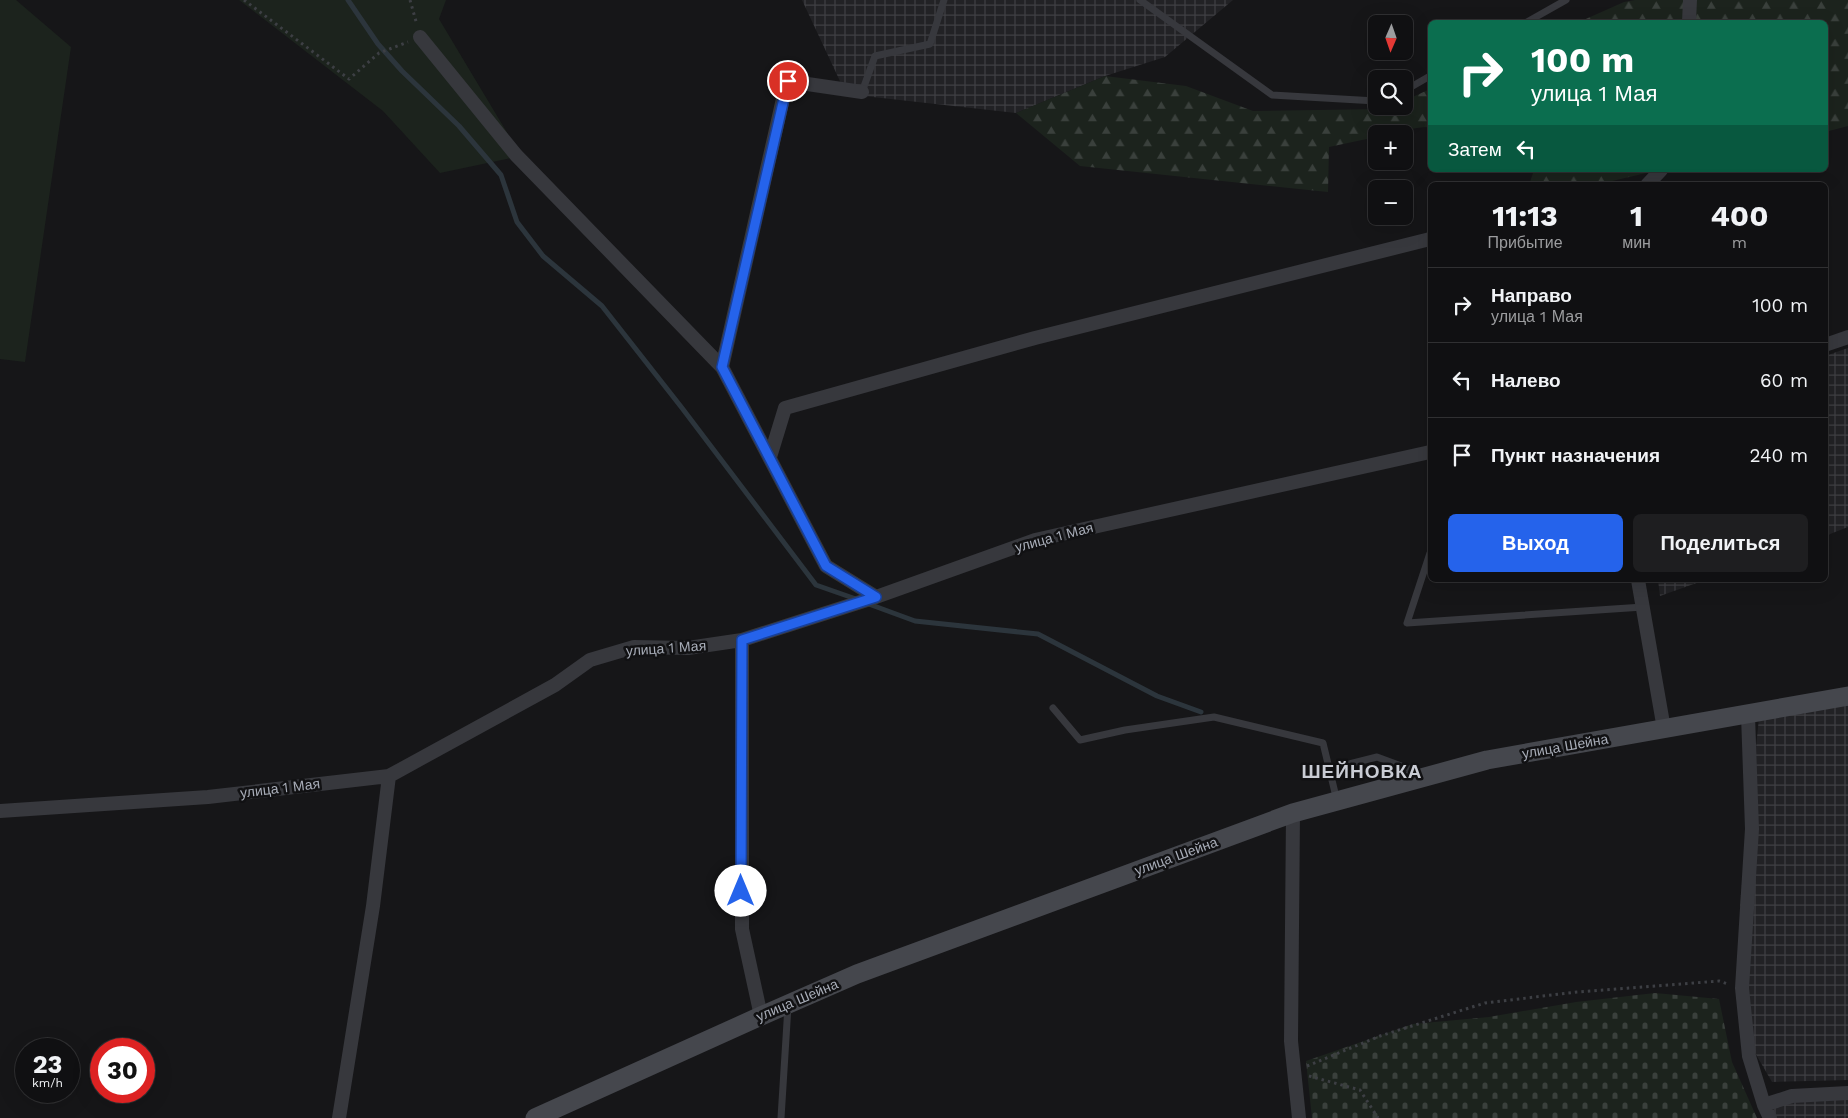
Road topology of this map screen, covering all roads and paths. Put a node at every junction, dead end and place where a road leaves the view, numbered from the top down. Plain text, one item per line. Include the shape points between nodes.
1 (244, 0) edge
2 (410, 0) edge
3 (944, 0) edge
4 (1140, 0) edge
5 (1566, 0) edge
6 (1690, 0) edge
7 (1530, 20) edge
8 (1689, 20) edge
9 (420, 37) junction
10 (1428, 77) edge
11 (1413, 86) edge
12 (862, 92) joint
13 (1368, 101) edge
14 (1659, 172) edge
15 (1650, 182) edge
16 (1428, 240) edge
17 (1848, 337) edge
18 (1828, 344) edge
19 (722, 367) junction
20 (1428, 452) edge
21 (770, 457) junction
22 (1428, 559) edge
23 (1638, 582) edge
24 (876, 597) junction
25 (1643, 607) junction
26 (742, 640) junction
27 (1848, 696) edge
28 (1053, 708) dead end
29 (1748, 715) junction
30 (1664, 730) junction
31 (1329, 769) junction
32 (389, 776) junction
33 (1428, 776) junction
34 (1337, 801) junction
35 (0, 811) edge
36 (1292, 813) junction
37 (1742, 988) junction
38 (788, 1004) junction
39 (761, 1016) junction
40 (1294, 1072) junction
41 (1848, 1093) edge
42 (1764, 1105) junction
43 (1296, 1117) edge
44 (339, 1118) edge
45 (535, 1118) edge
46 (780, 1118) edge
47 (1378, 1118) edge
48 (1770, 1118) edge

1 - 9 path via 349,79 379,53
2 - 9 path
3 - 12 lane via 930,44 876,56
4 - 13 lane via 1272,95
5 - 7 lane
6 - 8 street
9 - 19 street via 516,155
10 - 11 lane
12 - 19 street via 788,81
14 - 15 street
16 - 21 street via 1035,338 785,408
17 - 18 street
19 - 21 street
20 - 24 street, улица 1 Мая via 1035,540
21 - 24 street via 826,566
22 - 25 lane via 1407,623
23 - 25 street
24 - 26 street, улица 1 Мая
25 - 30 street
26 - 32 street, улица 1 Мая via 688,648 634,647 590,660 555,685
26 - 39 street via 742,929
27 - 29 street, улица Шейна
28 - 31 lane via 1080,740 1214,717 1323,743
29 - 30 street, улица Шейна
29 - 37 street via 1752,829
30 - 33 street, улица Шейна via 1487,760
31 - 33 lane via 1377,757
31 - 34 lane
32 - 35 street, улица 1 Мая via 208,796
32 - 44 street via 373,906
33 - 34 street, улица Шейна
34 - 36 street, улица Шейна
36 - 38 street, улица Шейна via 857,974
36 - 40 street via 1291,1041
37 - 40 path via 1719,981 1485,1003 1380,1036
37 - 42 street via 1749,1056
38 - 39 street, улица Шейна
38 - 46 lane
39 - 45 street, улица Шейна
40 - 43 street
40 - 47 path via 1360,1090
41 - 42 street via 1792,1096
42 - 48 street

